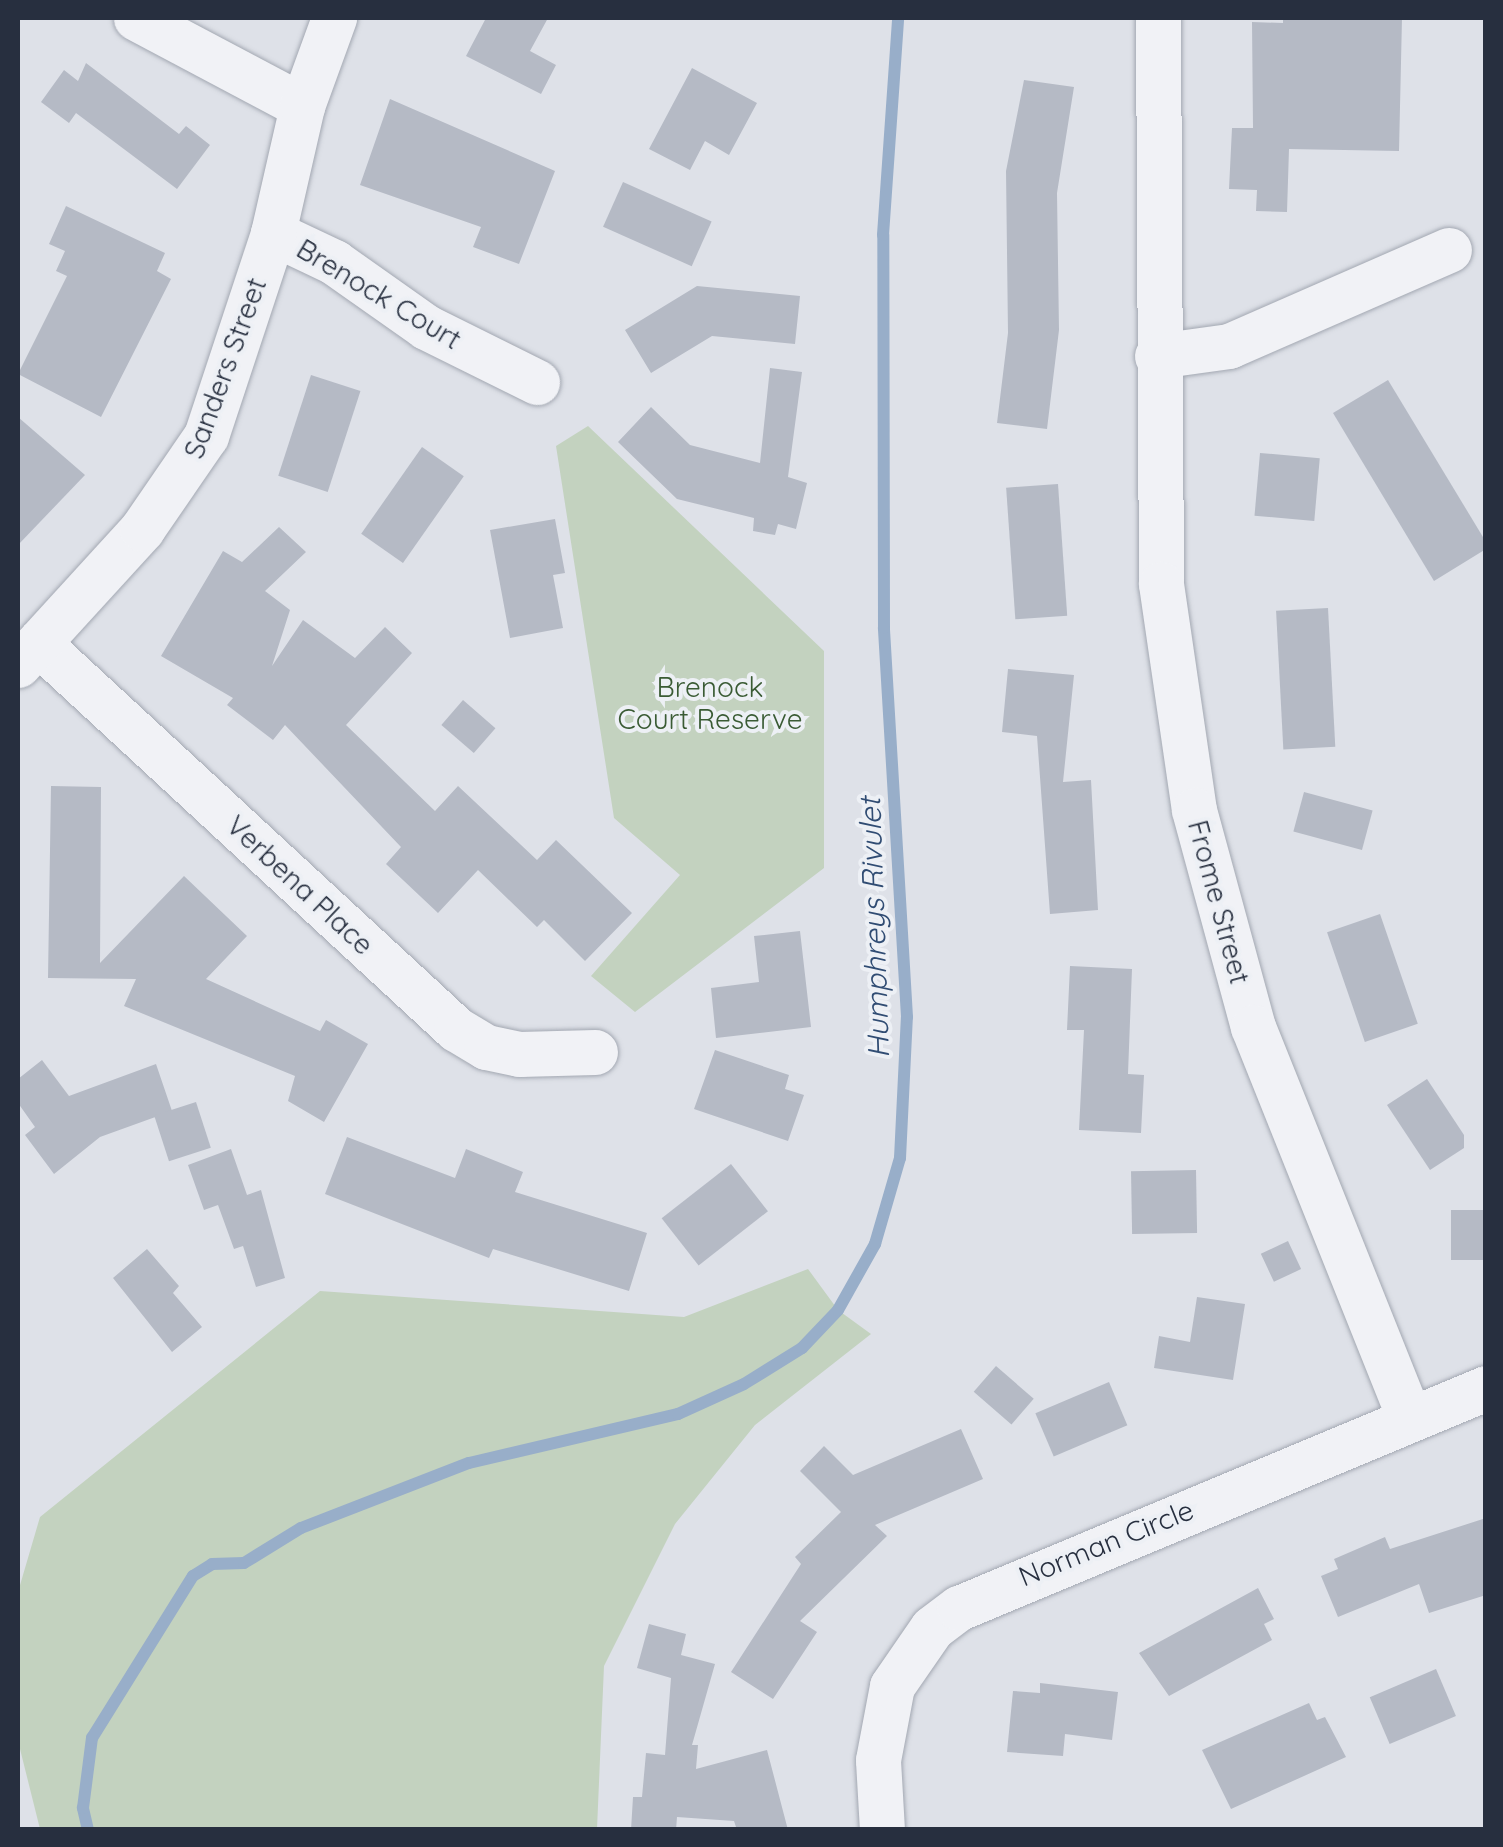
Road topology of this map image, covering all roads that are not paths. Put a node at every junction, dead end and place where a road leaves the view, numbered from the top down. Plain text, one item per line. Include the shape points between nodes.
1 (136, 18) edge
2 (334, 18) edge
3 (1158, 18) edge
4 (302, 106) junction
5 (273, 234) junction
6 (1449, 250) dead end
7 (1156, 356) junction
8 (537, 382) dead end
9 (28, 654) edge
10 (595, 1052) dead end
11 (1486, 1388) edge
12 (1410, 1418) junction
13 (882, 1830) edge

1 - 4 street
2 - 4 street, Sanders Street
3 - 7 street, Frome Street
4 - 5 street, Sanders Street
5 - 8 street, Brenock Court via 334,262 426,327
5 - 9 street, Sanders Street via 206,436 179,484
6 - 7 street via 1229,346
7 - 12 street, Frome Street via 1160,584 1194,810 1253,1026
9 - 10 street, Verbena Place via 456,1029 486,1047 519,1054
11 - 12 street, Norman Circle
12 - 13 street, Norman Circle via 993,1590 932,1628 892,1686 882,1720

